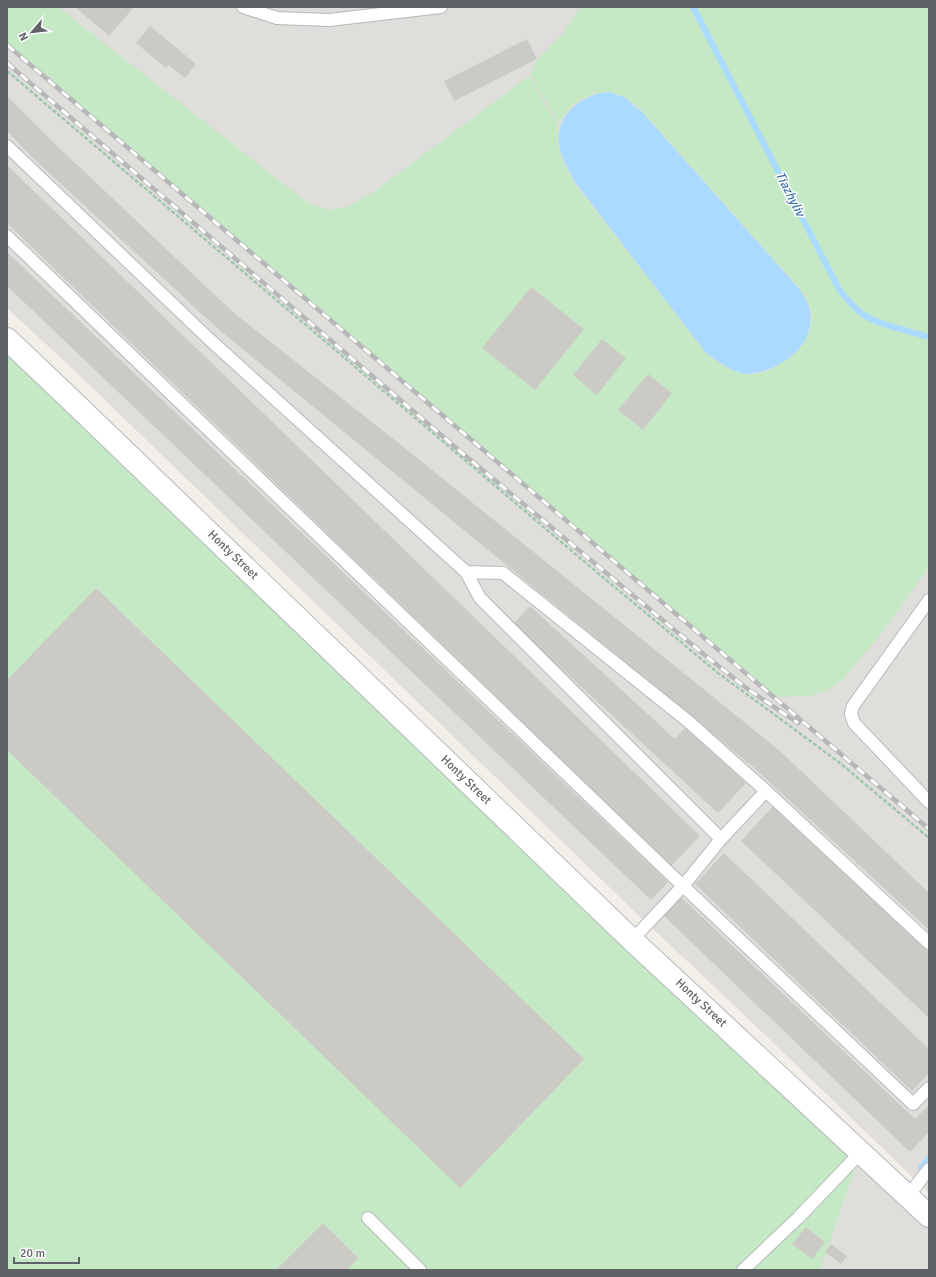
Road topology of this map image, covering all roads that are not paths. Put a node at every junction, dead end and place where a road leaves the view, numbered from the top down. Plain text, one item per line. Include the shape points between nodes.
1 (243, 7) edge
2 (441, 7) edge
3 (7, 146) edge
4 (7, 236) edge
5 (7, 340) edge
6 (466, 572) junction
7 (929, 600) edge
8 (766, 791) junction
9 (929, 802) edge
10 (721, 839) junction
11 (683, 886) junction
12 (632, 940) junction
13 (929, 943) edge
14 (929, 1088) edge
15 (860, 1152) junction
16 (929, 1169) edge
17 (908, 1196) junction
18 (929, 1216) edge
19 (368, 1218) dead end
20 (420, 1270) edge
21 (743, 1270) edge

1 - 2 lane via 277,18 329,20
3 - 6 lane via 209,339
4 - 11 lane
5 - 12 street, Honty Street
6 - 8 lane via 503,573 690,722
6 - 10 lane via 480,598
7 - 9 lane via 853,706 851,714 854,723
8 - 10 lane
8 - 13 lane
10 - 11 lane
11 - 12 lane
11 - 14 lane via 913,1104
12 - 15 street, Honty Street
15 - 17 street, Honty Street
15 - 21 lane via 798,1218
16 - 17 lane
17 - 18 street, Honty Street
19 - 20 lane

